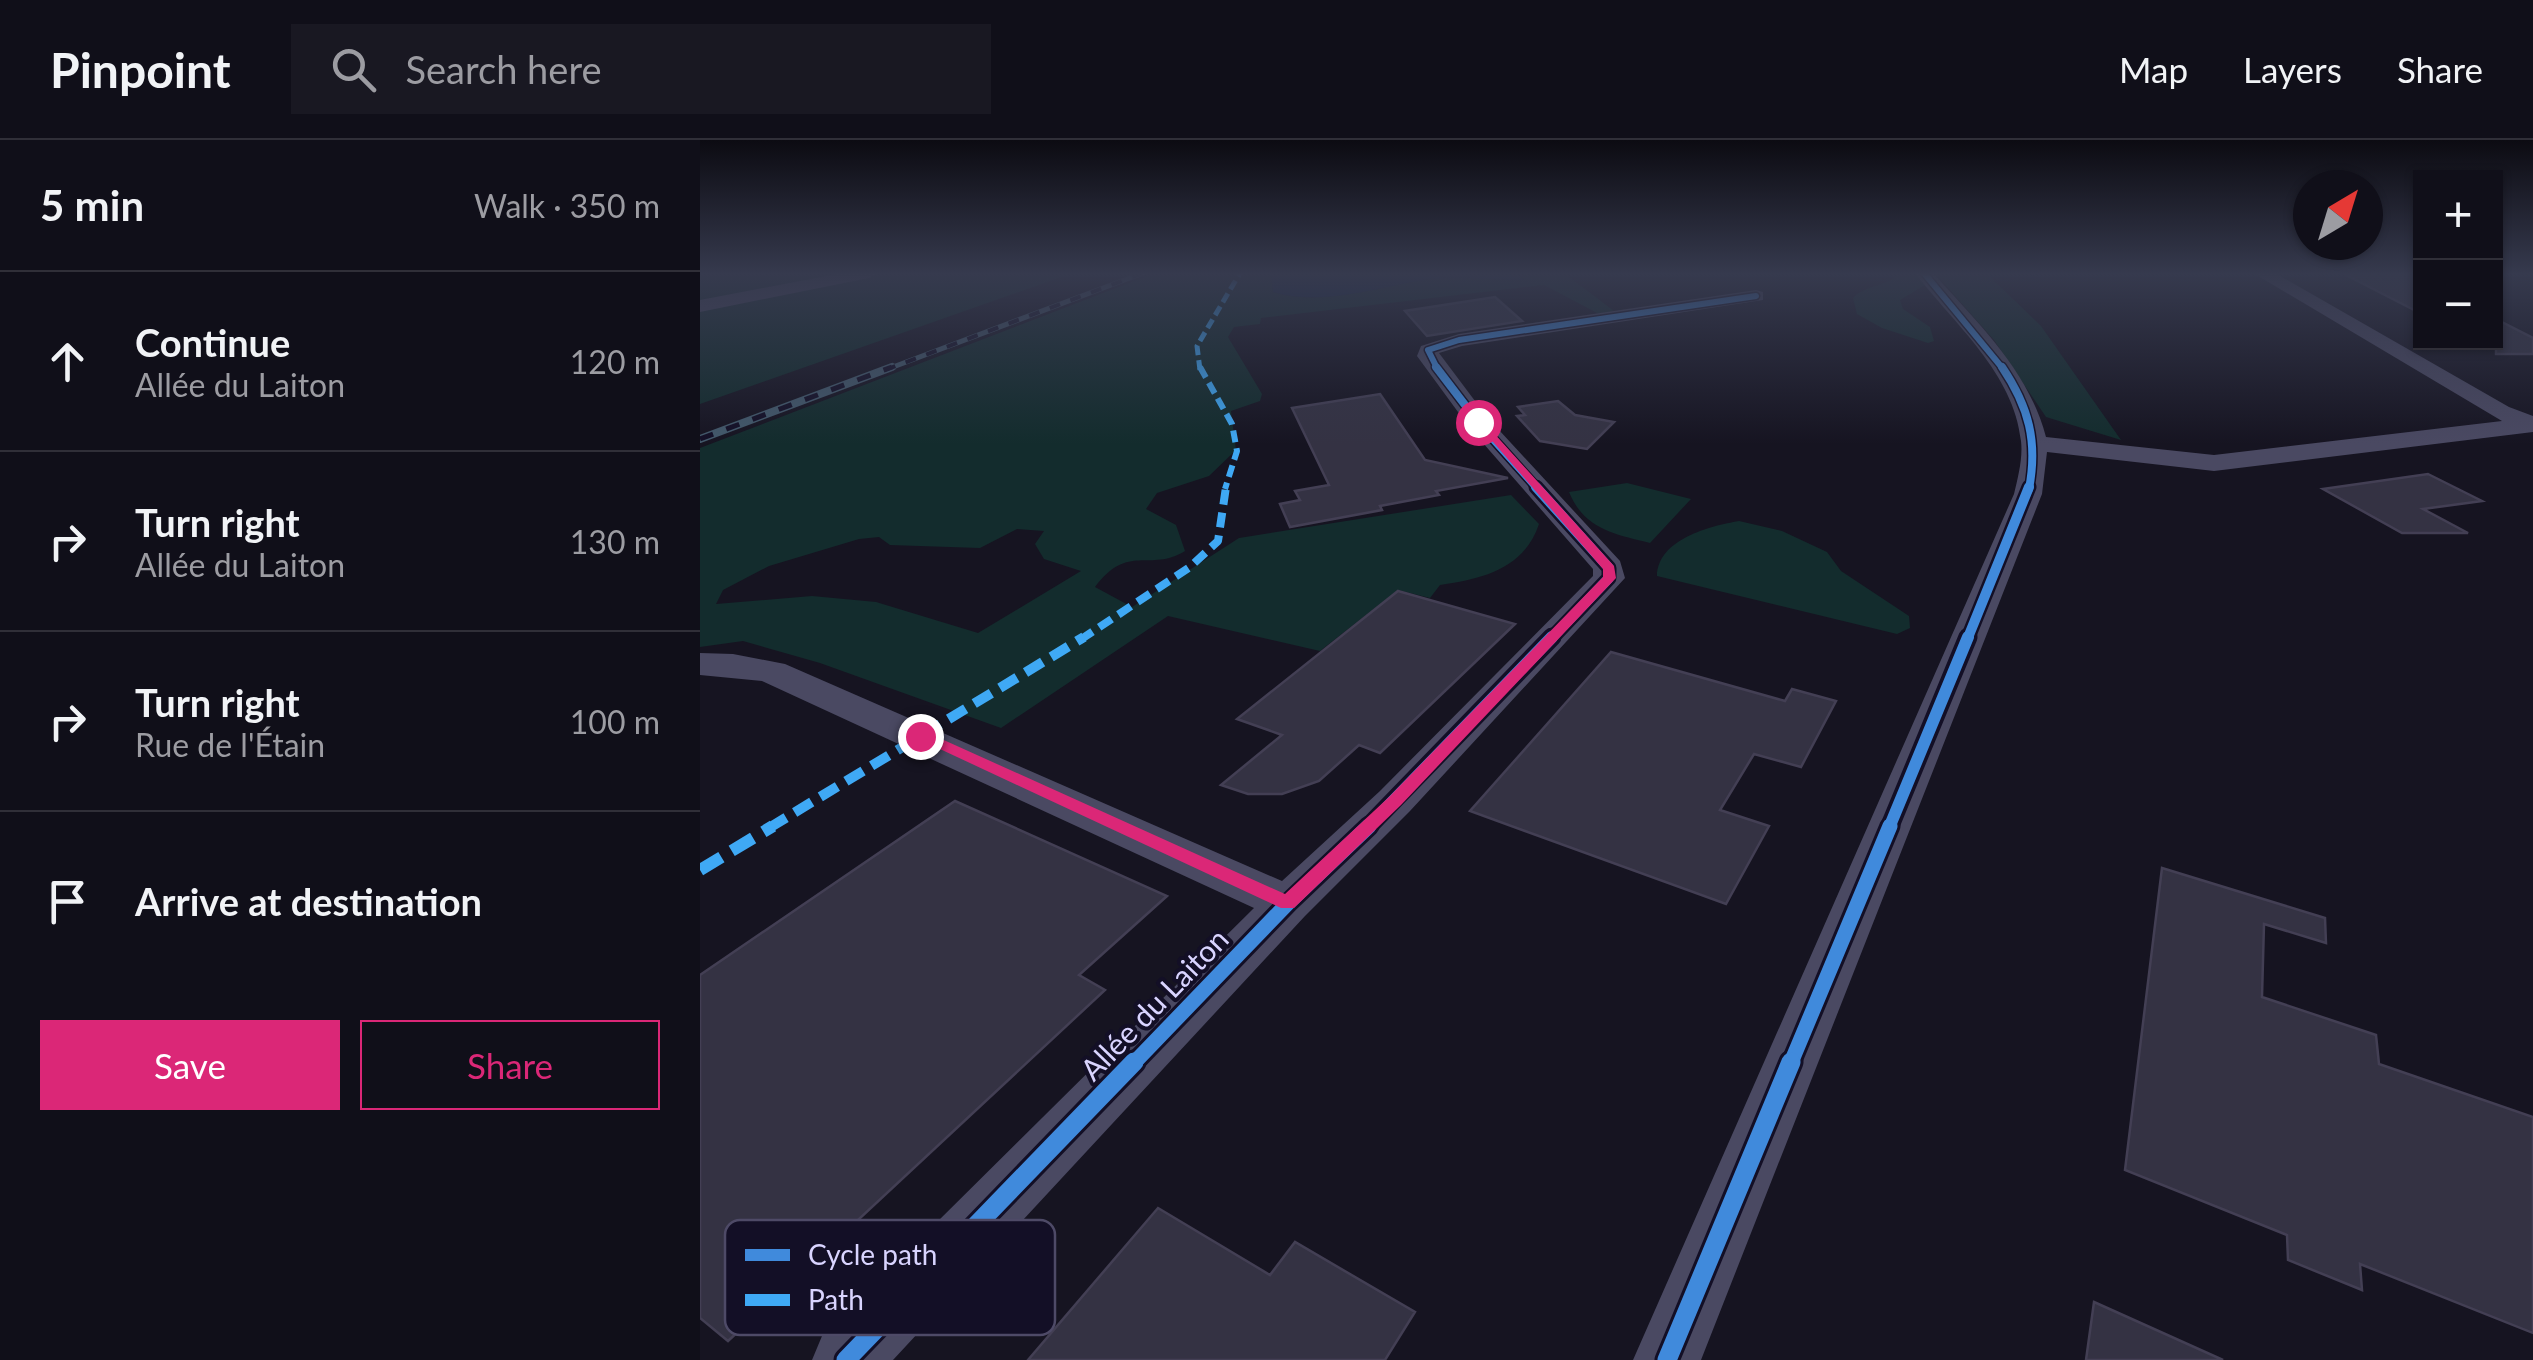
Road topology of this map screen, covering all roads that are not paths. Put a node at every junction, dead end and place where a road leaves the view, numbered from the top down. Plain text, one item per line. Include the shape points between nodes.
1 (1527, 330) edge
2 (1969, 330) edge
3 (2359, 330) edge
4 (2533, 425) edge
5 (2035, 443) junction
6 (700, 664) edge
7 (1288, 903) junction
8 (981, 1220) edge
9 (870, 1335) edge
10 (846, 1360) edge
11 (1667, 1360) edge

1 - 7 street, Allée du Laiton via 1459,340 1428,350 1428,356 1609,568 1609,578
2 - 5 street via 2017,390
3 - 4 street
4 - 5 street via 2214,463
5 - 11 street via 2028,494
6 - 7 street via 772,672
7 - 8 street, Allée du Laiton
9 - 10 street, Allée du Laiton

